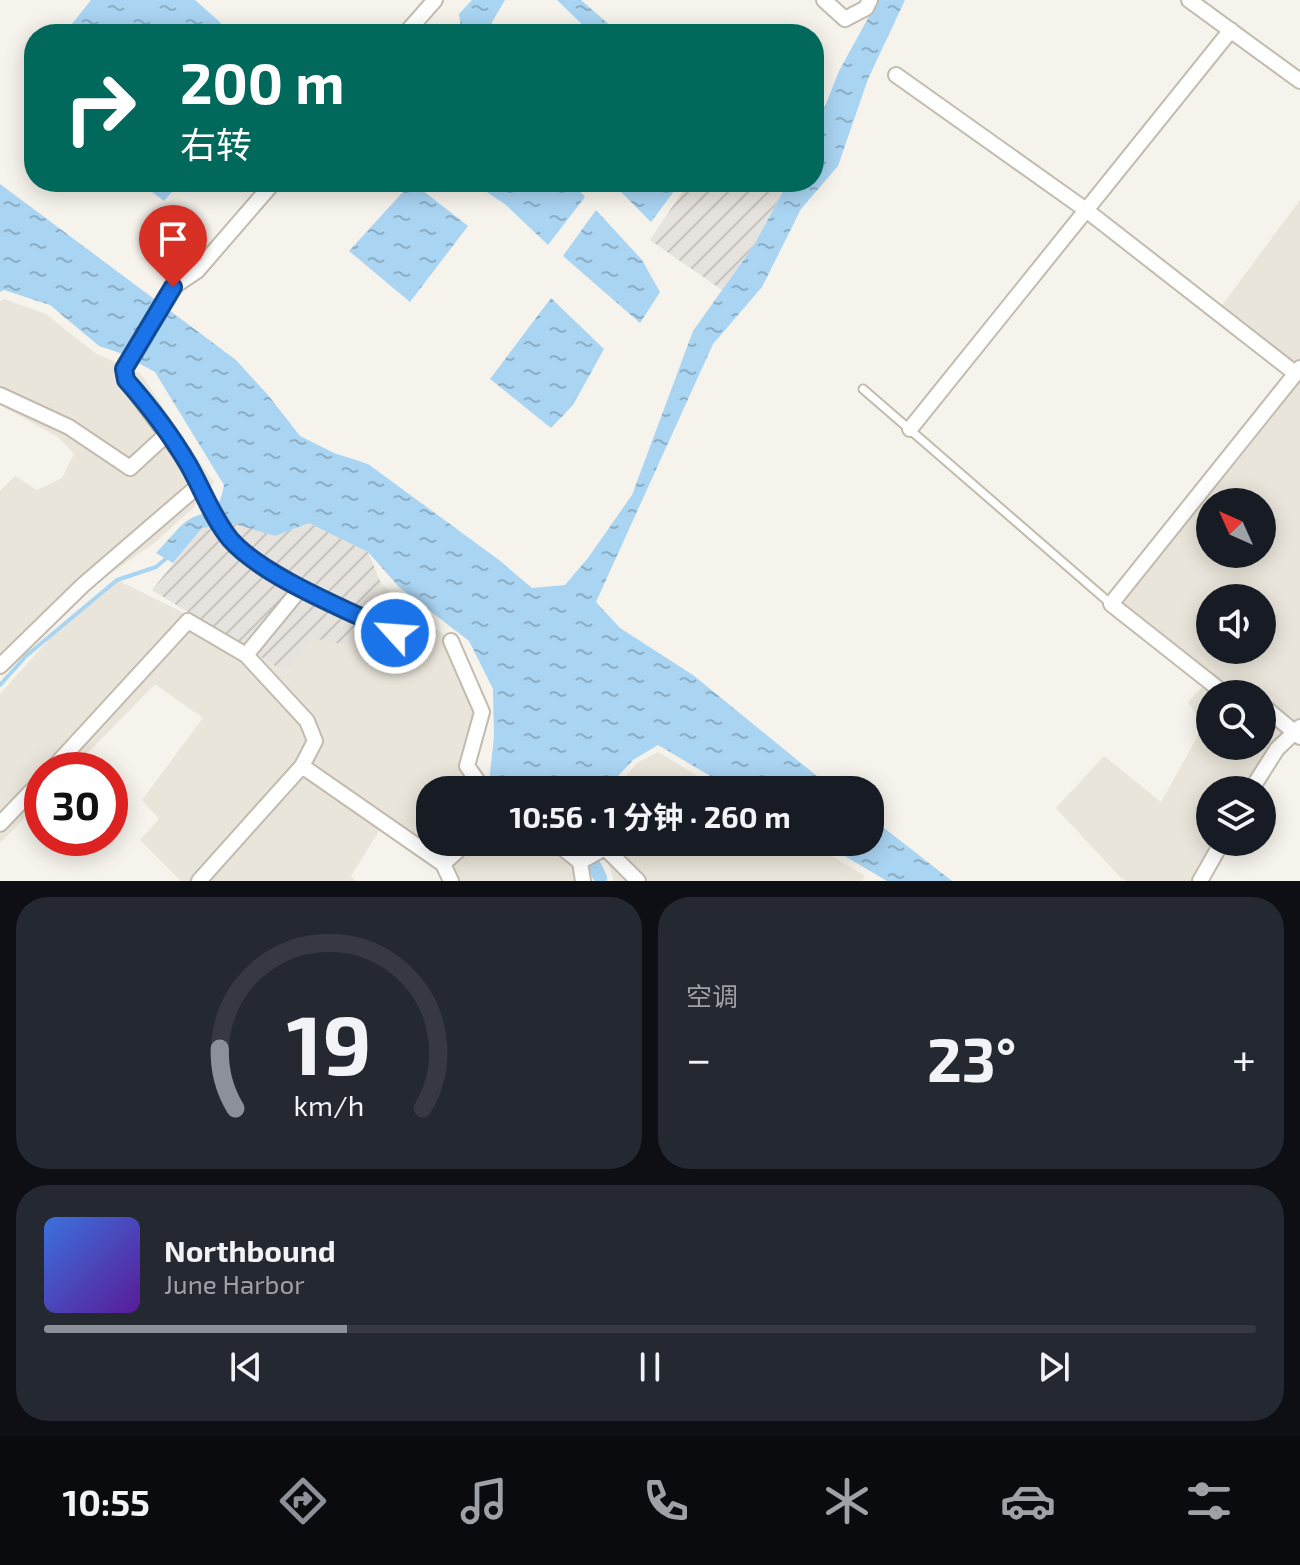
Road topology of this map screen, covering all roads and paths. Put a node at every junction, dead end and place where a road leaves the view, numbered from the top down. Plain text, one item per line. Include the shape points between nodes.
1 (435, 0) edge
2 (824, 0) edge
3 (870, 0) edge
4 (1189, 0) edge
5 (414, 24) edge
6 (1231, 30) junction
7 (896, 75) dead end
8 (1300, 81) edge
9 (265, 192) edge
10 (1086, 210) junction
11 (1298, 370) edge
12 (863, 389) dead end
13 (0, 395) edge
14 (910, 429) junction
15 (167, 434) junction
16 (198, 486) junction
17 (301, 588) junction
18 (1111, 604) junction
19 (395, 633) dead end
20 (451, 641) dead end
21 (246, 655) junction
22 (0, 666) edge
23 (1207, 680) edge
24 (1276, 716) edge
25 (1298, 733) edge
26 (68, 752) edge
27 (302, 766) junction
28 (474, 776) edge
29 (1260, 776) edge
30 (24, 799) edge
31 (0, 824) edge
32 (452, 856) edge
33 (572, 856) edge
34 (1214, 856) edge
35 (580, 862) junction
36 (443, 864) junction
37 (199, 881) edge
38 (451, 881) edge
39 (583, 881) edge
40 (638, 881) edge
41 (1200, 881) edge

1 - 5 street
2 - 3 street via 845,19
4 - 6 street
6 - 8 street
6 - 10 street
7 - 10 street
9 - 15 street via 197,271 173,287 124,369 126,380
10 - 11 street
10 - 14 street
11 - 18 street
12 - 14 lane
13 - 15 street via 69,427 130,468
14 - 18 lane
15 - 16 street
16 - 17 street via 229,537 248,556
16 - 22 street via 83,585
17 - 19 street
17 - 21 street
18 - 23 street
20 - 28 street via 482,712 467,766
21 - 26 street via 188,621
21 - 27 street via 307,721 315,741
24 - 25 street
25 - 29 street via 1277,749
27 - 36 street
27 - 37 street
30 - 31 street
32 - 36 street
33 - 35 street
34 - 41 street
35 - 39 street
35 - 40 street via 605,848
36 - 38 street

